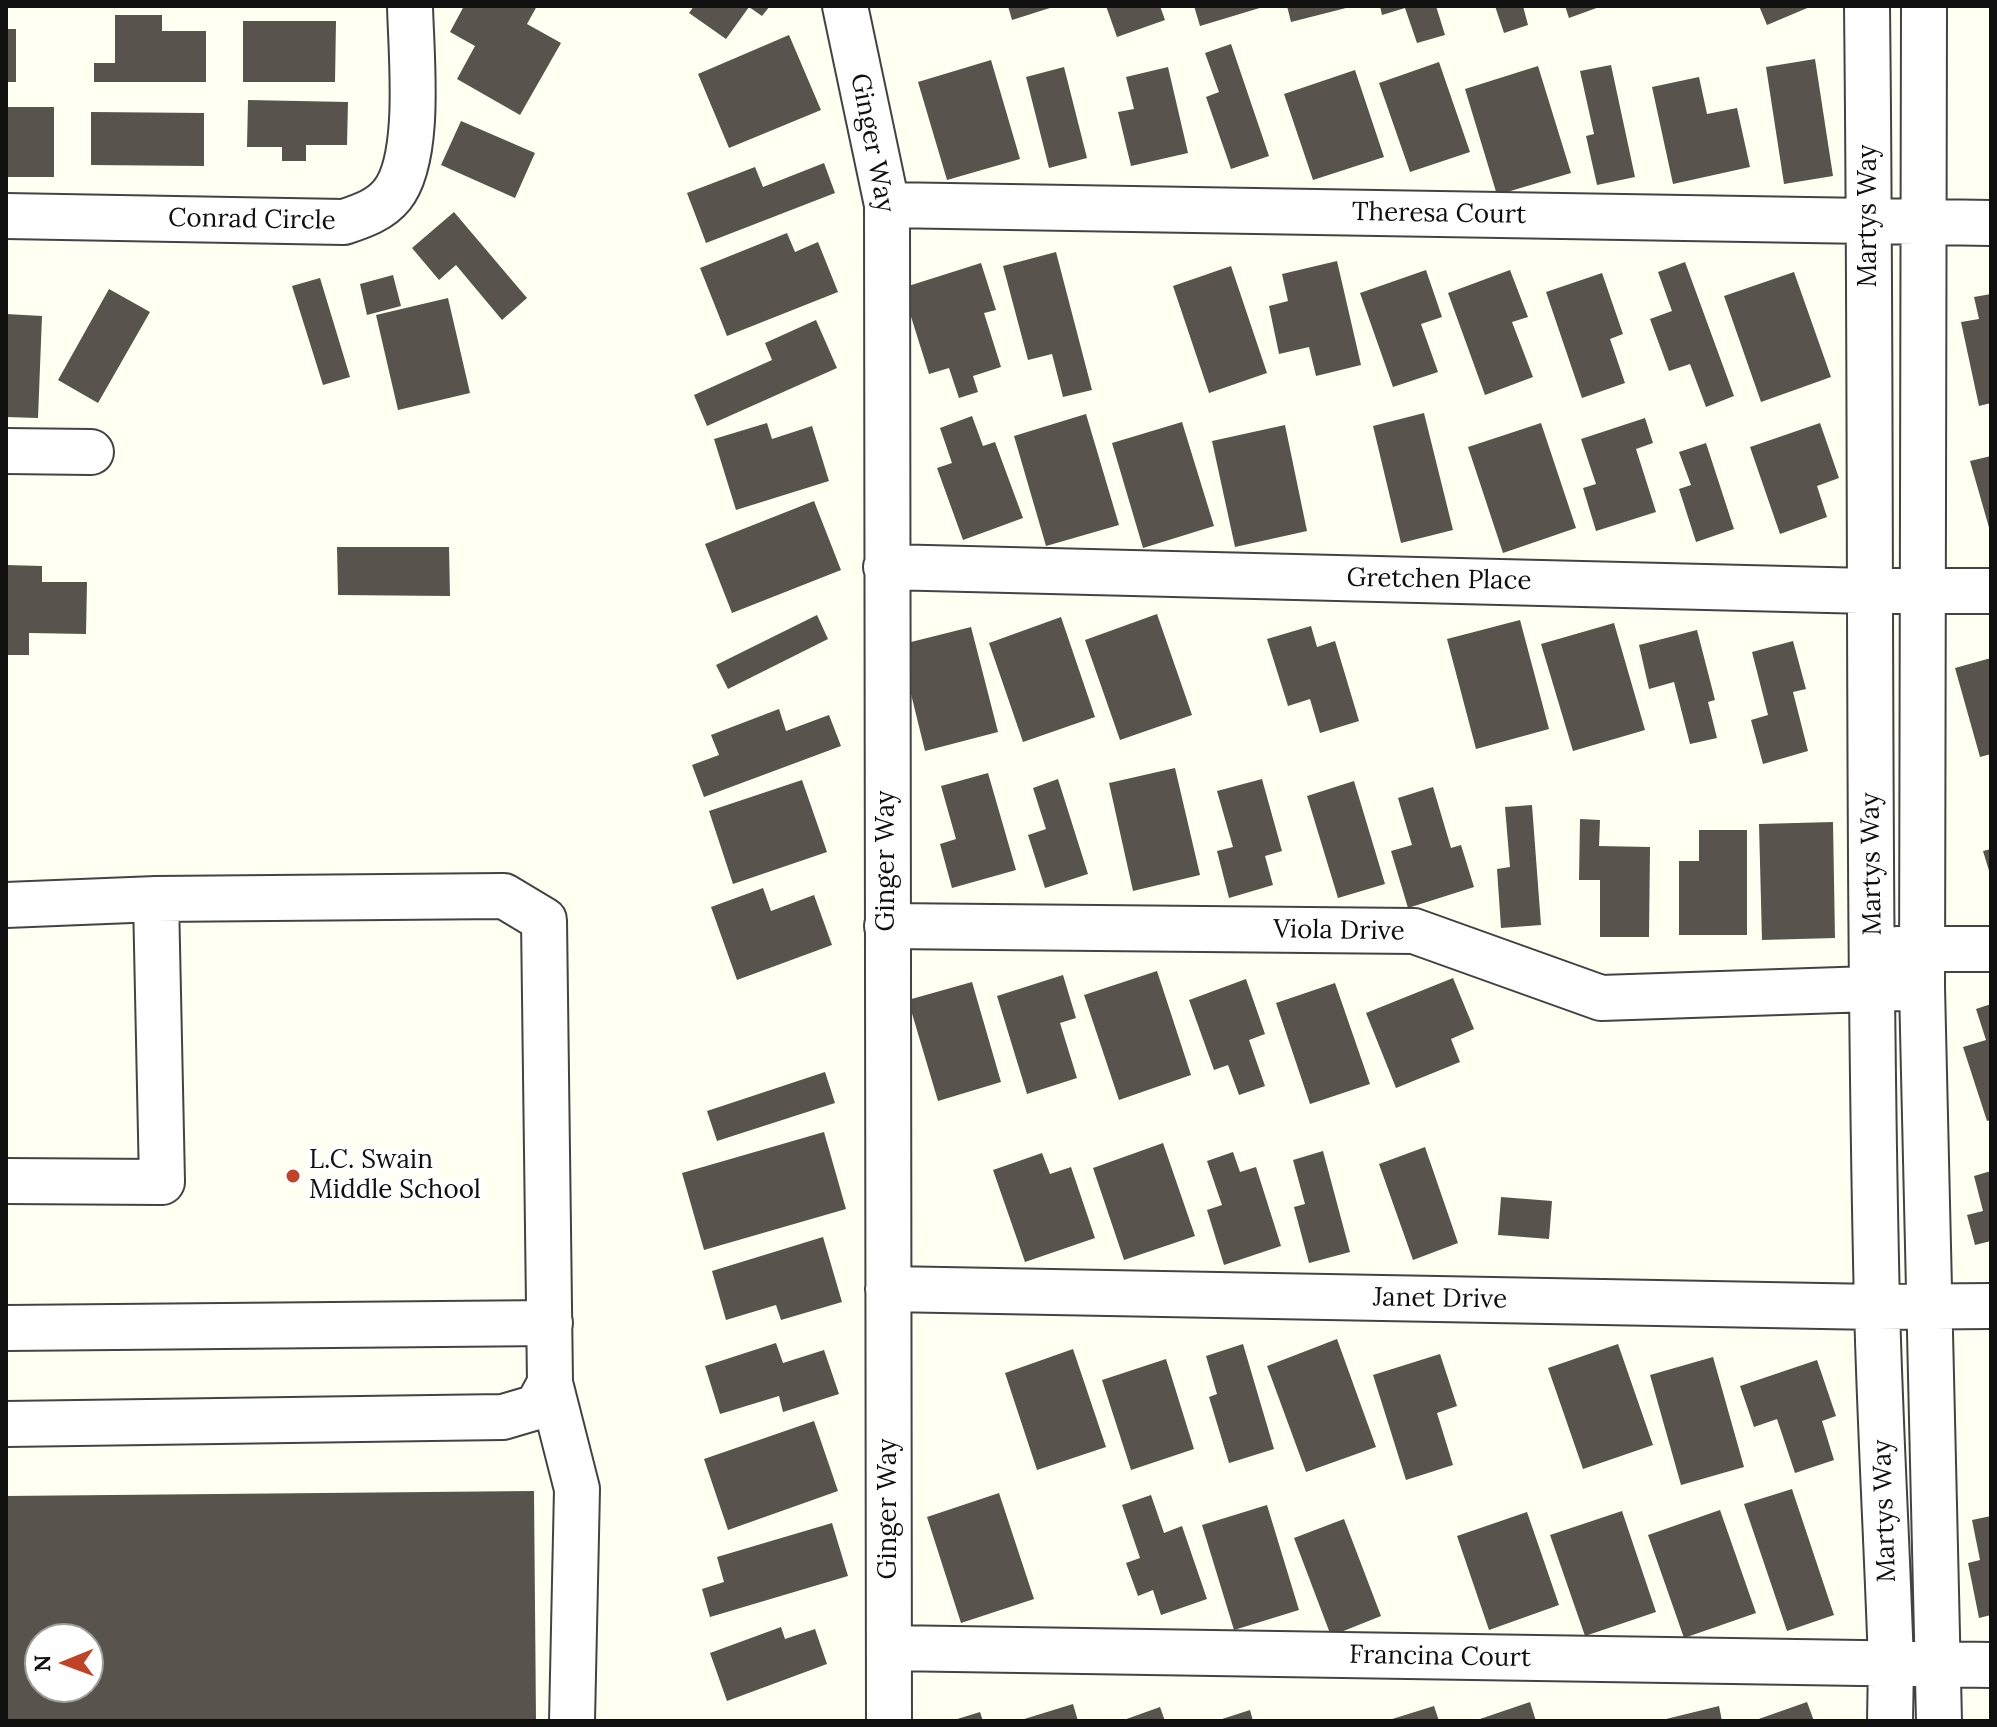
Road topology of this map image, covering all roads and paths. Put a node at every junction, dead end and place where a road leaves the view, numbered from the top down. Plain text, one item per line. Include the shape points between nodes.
1 (410, 6) edge
2 (845, 6) edge
3 (1867, 6) edge
4 (1924, 6) edge
5 (887, 205) junction
6 (6, 216) edge
7 (1869, 221) junction
8 (1925, 222) junction
9 (1991, 223) edge
10 (6, 451) edge
11 (91, 452) dead end
12 (886, 567) junction
13 (1869, 591) junction
14 (1924, 591) junction
15 (1991, 591) edge
16 (156, 899) junction
17 (6, 905) edge
18 (887, 926) junction
19 (1991, 949) edge
20 (1923, 968) junction
21 (1873, 969) junction
22 (6, 1181) edge
23 (888, 1289) junction
24 (1930, 1306) junction
25 (1991, 1306) edge
26 (1877, 1307) junction
27 (550, 1323) junction
28 (6, 1328) edge
29 (550, 1383) junction
30 (6, 1424) edge
31 (889, 1648) junction
32 (1891, 1664) junction
33 (1939, 1664) junction
34 (1991, 1665) edge
35 (572, 1721) edge
36 (889, 1721) edge
37 (1890, 1721) edge
38 (1939, 1721) edge

1 - 6 street, Conrad Circle via 412,141 406,171 392,195 371,213 344,222
2 - 5 street, Ginger Way
3 - 7 street, Martys Way
4 - 8 street, Martys Way
5 - 7 street, Theresa Court
5 - 12 street, Ginger Way
7 - 8 street, Theresa Court
7 - 13 street, Martys Way
8 - 9 street, Theresa Court
8 - 14 street, Martys Way
10 - 11 street
12 - 13 street, Gretchen Place
12 - 18 street, Ginger Way
13 - 14 street, Gretchen Place
13 - 21 street, Martys Way
14 - 15 street, Gretchen Place
14 - 20 street, Martys Way
16 - 17 street
16 - 22 street via 162,1182
16 - 27 street via 504,896 544,920
18 - 21 street, Viola Drive via 1414,931 1601,998
18 - 23 street, Ginger Way
19 - 20 street, Viola Drive
20 - 21 street, Viola Drive
20 - 24 street, Martys Way
21 - 26 street, Martys Way
23 - 26 street, Janet Drive
23 - 31 street, Ginger Way
24 - 25 street, Janet Drive
24 - 26 street, Janet Drive
24 - 33 street, Martys Way
26 - 32 street, Martys Way
27 - 28 street
27 - 29 street
29 - 30 street via 537,1407 503,1417
29 - 35 street via 577,1489
31 - 32 street, Francina Court
31 - 36 street, Ginger Way
32 - 33 street, Francina Court
32 - 37 street, Martys Way
33 - 34 street, Francina Court
33 - 38 street, Martys Way

